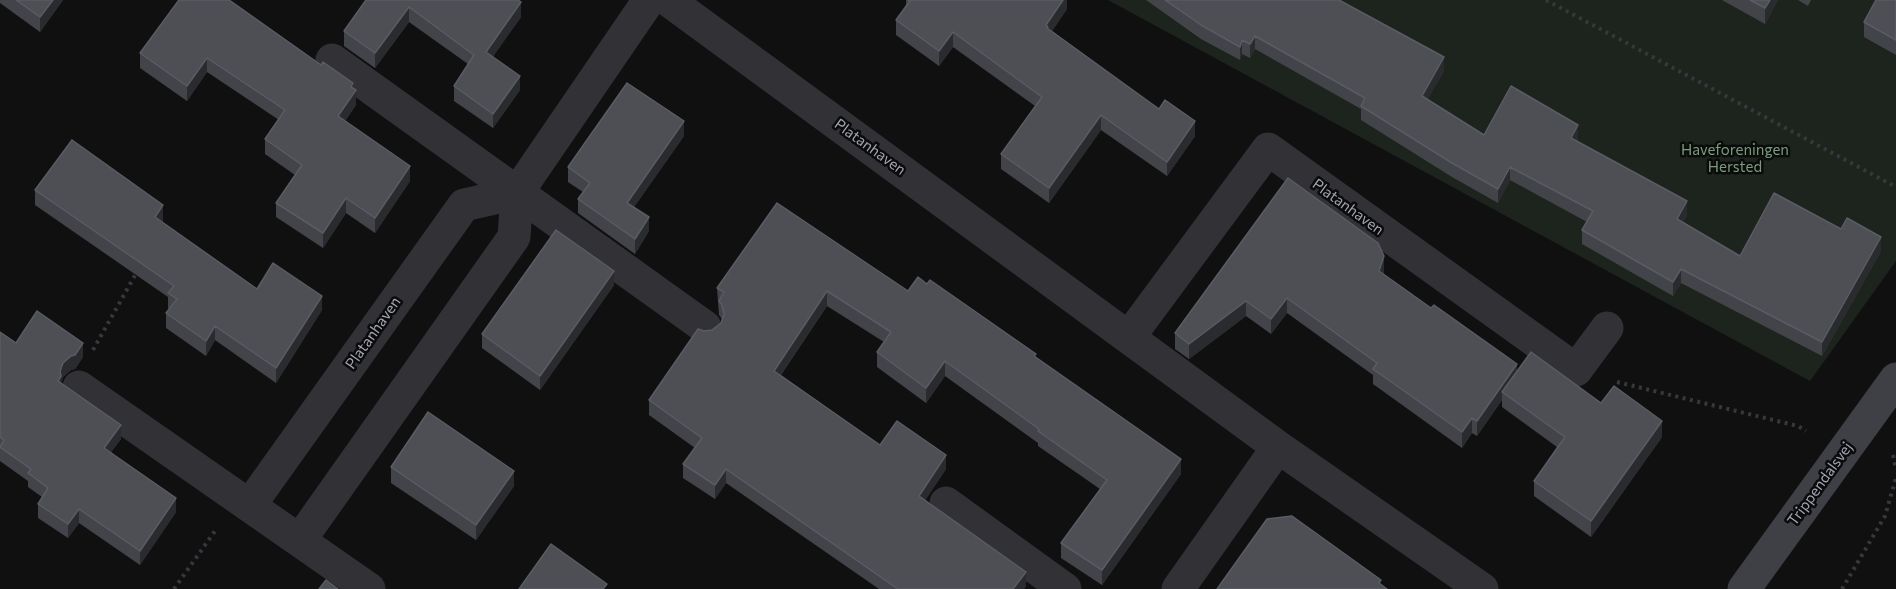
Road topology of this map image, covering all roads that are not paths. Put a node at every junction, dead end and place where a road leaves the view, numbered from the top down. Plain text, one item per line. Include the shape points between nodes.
1 (649, 0) edge
2 (668, 0) edge
3 (332, 60) dead end
4 (517, 193) junction
5 (705, 327) dead end
6 (1607, 328) dead end
7 (1129, 337) junction
8 (1896, 379) edge
9 (79, 387) road end
10 (1278, 447) junction
11 (946, 503) dead end
12 (250, 506) junction
13 (300, 540) junction
14 (369, 589) edge
15 (1065, 589) edge
16 (1178, 589) edge
17 (1482, 589) edge
18 (1744, 589) edge

1 - 4 street
2 - 7 street, Platanhaven
3 - 4 street
4 - 5 street
4 - 12 street, Platanhaven via 464,205
4 - 13 street via 514,237
6 - 7 street, Platanhaven via 1576,370 1268,149
7 - 10 street, Platanhaven
8 - 18 street, Trippendalsvej
9 - 12 street
10 - 16 street
10 - 17 street, Platanhaven
11 - 15 street
12 - 13 street
13 - 14 street

